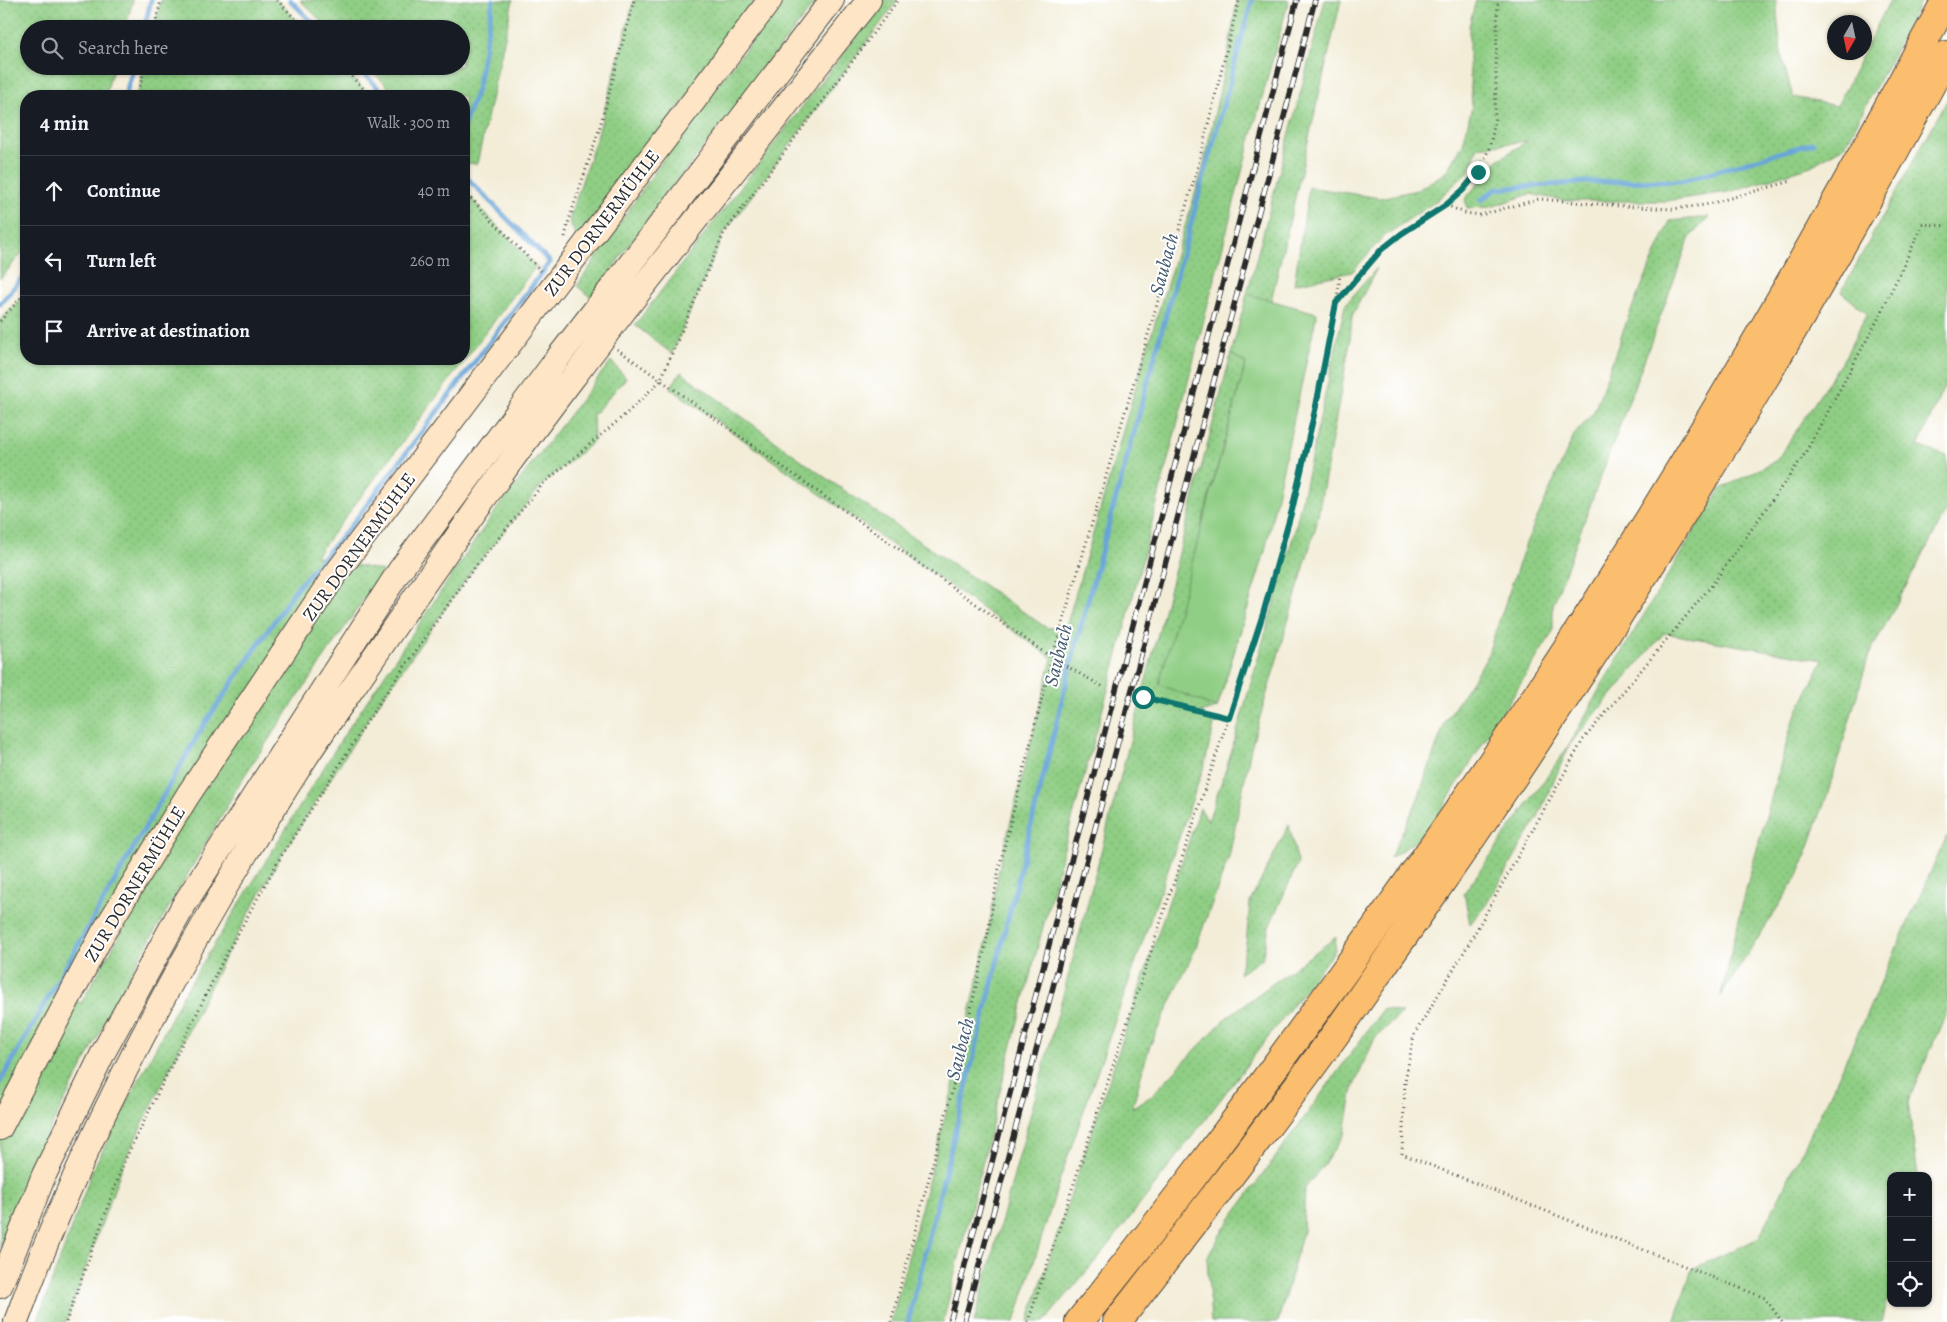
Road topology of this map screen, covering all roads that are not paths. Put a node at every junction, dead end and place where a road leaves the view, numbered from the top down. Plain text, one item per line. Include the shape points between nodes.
1 (770, 0) edge
2 (832, 0) edge
3 (869, 0) edge
4 (1946, 0) edge
5 (1947, 55) edge
6 (0, 1128) edge
7 (0, 1286) edge
8 (16, 1322) edge
9 (1080, 1322) edge
10 (1117, 1322) edge

1 - 6 main road, ZUR DORNERMÜHLE via 334,576 188,795 103,934
2 - 7 main road, bridge via 400,570 185,903 104,1051 44,1175
3 - 8 main road, bridge via 576,374 422,587 295,773 208,918 126,1067 73,1180
4 - 9 highway via 1794,276 1661,500 1522,718 1218,1144
5 - 10 highway via 1749,404 1594,654 1331,1040

